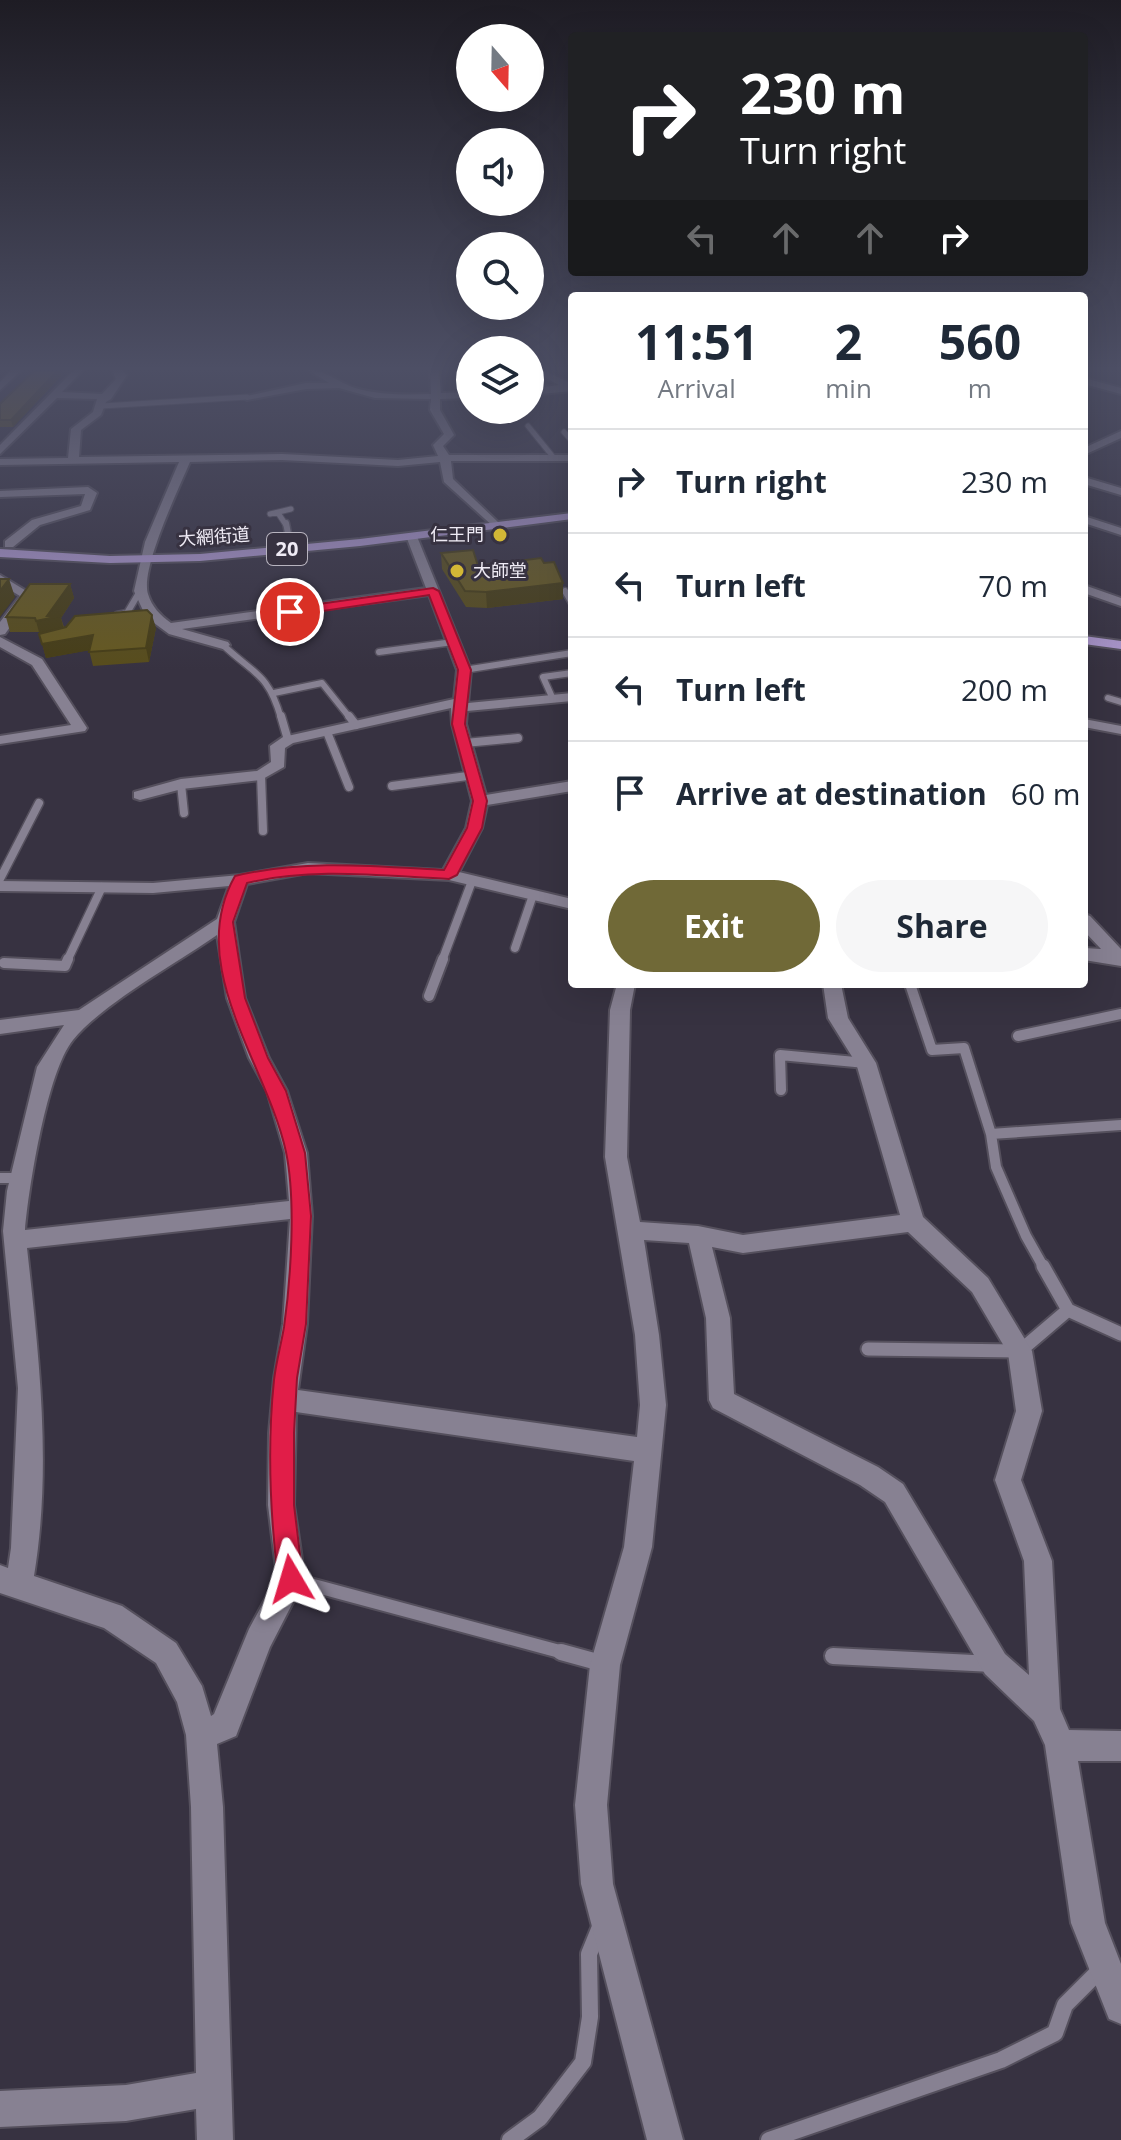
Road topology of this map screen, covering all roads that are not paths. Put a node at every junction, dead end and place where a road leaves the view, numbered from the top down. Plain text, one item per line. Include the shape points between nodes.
1 (182, 470) edge
2 (447, 470) edge
3 (1088, 481) edge
4 (1121, 492) edge
5 (3, 497) edge
6 (291, 509) dead end
7 (568, 516) edge
8 (1088, 520) edge
9 (495, 525) junction
10 (1121, 532) edge
11 (412, 536) junction
12 (291, 549) junction
13 (4, 553) edge
14 (146, 560) junction
15 (0, 579) edge
16 (1121, 585) edge
17 (1088, 590) edge
18 (140, 591) junction
19 (433, 591) junction
20 (565, 591) edge
21 (568, 596) edge
22 (1107, 597) junction
23 (1121, 602) edge
24 (114, 615) edge
25 (168, 627) junction
26 (0, 631) edge
27 (0, 641) edge
28 (1088, 641) edge
29 (453, 642) junction
30 (223, 645) joint
31 (1121, 645) edge
32 (379, 652) dead end
33 (568, 654) edge
34 (464, 670) junction
35 (568, 674) edge
36 (274, 693) junction
37 (552, 697) junction
38 (568, 697) edge
39 (1108, 698) dead end
40 (1121, 702) edge
41 (459, 705) junction
42 (1088, 724) edge
43 (356, 725) junction
44 (1121, 730) edge
45 (327, 732) junction
46 (518, 738) dead end
47 (0, 740) edge
48 (288, 740) junction
49 (465, 743) junction
50 (261, 775) junction
51 (475, 775) junction
52 (181, 784) junction
53 (392, 786) dead end
54 (349, 787) dead end
55 (568, 787) edge
56 (140, 795) dead end
57 (480, 801) junction
58 (39, 803) dead end
59 (184, 813) dead end
60 (263, 831) dead end
61 (449, 875) junction
62 (0, 879) edge
63 (240, 880) junction
64 (472, 881) junction
65 (0, 886) edge
66 (102, 887) junction
67 (533, 895) junction
68 (568, 903) edge
69 (225, 922) junction
70 (1088, 924) edge
71 (515, 948) dead end
72 (1088, 954) edge
73 (1120, 958) edge
74 (4, 963) dead end
75 (625, 988) edge
76 (832, 988) edge
77 (911, 988) edge
78 (429, 996) dead end
79 (1121, 1014) edge
80 (84, 1016) junction
81 (0, 1027) edge
82 (1018, 1036) dead end
83 (866, 1063) junction
84 (781, 1090) dead end
85 (1121, 1125) edge
86 (991, 1134) junction
87 (11, 1178) edge
88 (301, 1209) junction
89 (913, 1222) junction
90 (631, 1230) junction
91 (698, 1235) junction
92 (15, 1240) junction
93 (1068, 1310) junction
94 (1121, 1334) edge
95 (868, 1349) dead end
96 (1020, 1351) junction
97 (284, 1399) junction
98 (649, 1451) junction
99 (291, 1579) junction
100 (10, 1581) edge
101 (833, 1656) dead end
102 (995, 1664) junction
103 (605, 1665) junction
104 (1045, 1710) junction
105 (201, 1735) junction
106 (1060, 1745) junction
107 (1121, 1746) edge
108 (605, 1914) junction
109 (1104, 1966) junction
110 (1121, 2007) edge
111 (215, 2088) junction
112 (0, 2109) edge
113 (215, 2140) edge
114 (510, 2140) edge
115 (665, 2140) edge
116 (769, 2140) edge

1 - 14 street
2 - 9 street via 448,480
3 - 4 street
5 - 13 street via 91,493 86,508 28,526
6 - 12 lane via 274,514 286,523
7 - 9 main road, 大網街道 / 20
8 - 10 street
9 - 11 main road, 大網街道 / 20
11 - 12 main road, 大網街道 / 20
11 - 19 street
12 - 14 main road, 大網街道 / 20
13 - 14 main road, 大網街道 / 20
14 - 18 street
15 - 26 street via 27,595
16 - 22 street
17 - 22 street
18 - 24 lane via 127,613
18 - 25 street via 151,614
19 - 25 street
19 - 29 street
20 - 21 lane
22 - 23 street
25 - 30 street
27 - 47 street via 37,662 80,728
28 - 31 main road
29 - 32 lane
29 - 34 street
30 - 36 lane via 265,678
33 - 34 lane
34 - 41 street
35 - 37 lane via 543,677
36 - 43 lane via 322,683
36 - 48 lane
37 - 38 street
37 - 41 street
39 - 40 lane
41 - 43 street
41 - 49 street
42 - 44 street
43 - 45 street
45 - 48 street
45 - 54 lane
46 - 49 lane
48 - 50 street via 277,746 279,764
49 - 51 street
50 - 52 street
50 - 60 lane
51 - 53 lane
51 - 57 street
52 - 56 street
52 - 59 lane
55 - 57 street
57 - 61 street via 474,828
58 - 62 lane
61 - 63 street via 308,868
61 - 64 street
63 - 66 street
63 - 69 street
64 - 67 street
64 - 78 lane
65 - 66 street
66 - 74 lane via 65,966
67 - 68 street
67 - 71 lane
69 - 80 street
69 - 88 street via 236,998 277,1091 296,1153
70 - 73 street
72 - 73 street
75 - 90 street via 616,1157
76 - 83 street via 835,1017
77 - 86 lane via 932,1050 964,1048
79 - 82 lane
80 - 81 street
80 - 87 street via 47,1067
83 - 84 lane via 780,1055
83 - 89 street
85 - 86 lane
86 - 93 lane via 996,1167 1026,1236
87 - 92 street
88 - 92 street
88 - 97 street via 295,1324
89 - 91 street via 743,1244
89 - 96 street via 980,1285
90 - 91 street
90 - 98 street via 653,1405
91 - 102 street via 718,1318 722,1400 894,1493
92 - 100 street via 30,1388 25,1548
93 - 94 lane
93 - 96 lane
95 - 96 lane
96 - 104 street via 1029,1411 1008,1480 1038,1561
97 - 98 street
97 - 99 street via 281,1505
98 - 103 street via 638,1547
99 - 103 lane
99 - 105 street via 259,1639 225,1725
100 - 105 street via 112,1616 166,1653 191,1697
101 - 102 lane
102 - 104 street
103 - 108 street via 591,1805 597,1884
104 - 106 street
105 - 111 street
106 - 107 street
106 - 109 street via 1088,1923
108 - 114 lane via 589,1954 590,2017 583,2062 540,2118
108 - 115 street
109 - 110 street
109 - 116 lane via 1065,2005 1055,2033 1001,2060
111 - 112 street via 126,2103
111 - 113 street

